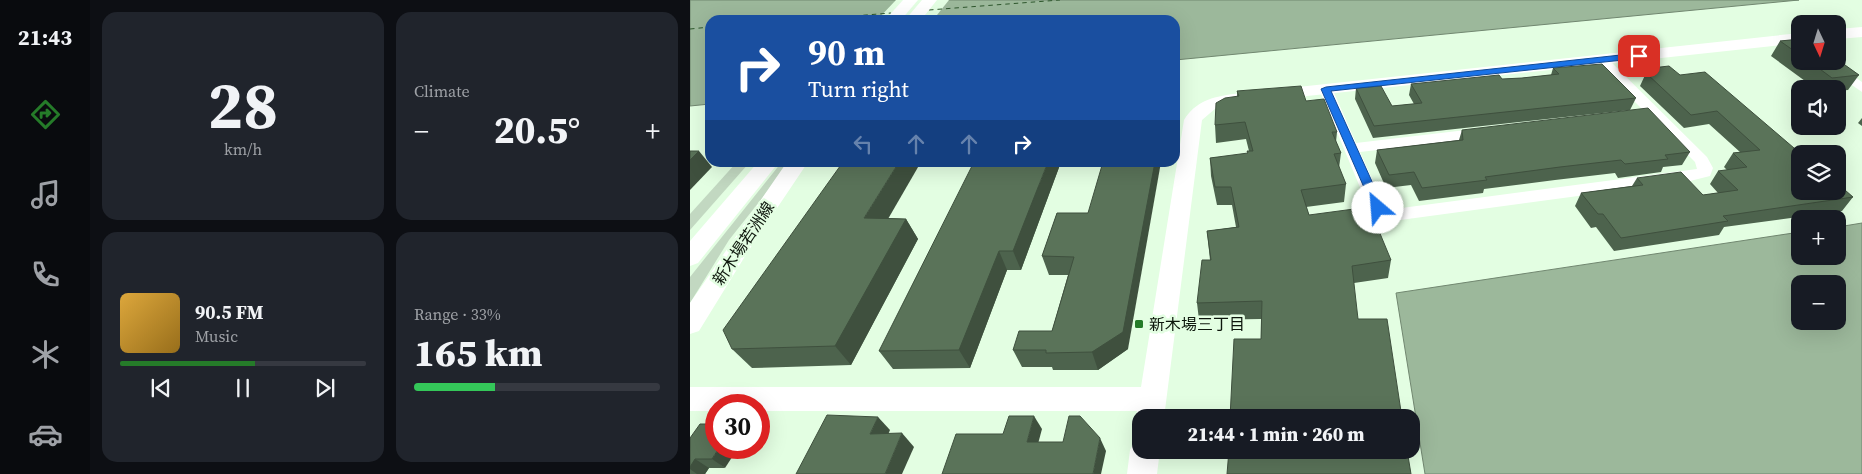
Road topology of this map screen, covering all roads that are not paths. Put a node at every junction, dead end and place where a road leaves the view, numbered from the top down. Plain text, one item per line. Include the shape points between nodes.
1 (910, 0) edge
2 (930, 0) edge
3 (897, 15) edge
4 (917, 15) edge
5 (1862, 32) edge
6 (1846, 33) edge
7 (1791, 42) edge
8 (1601, 60) junction
9 (1836, 70) edge
10 (1862, 88) edge
11 (1326, 89) junction
12 (1655, 113) junction
13 (1635, 115) edge
14 (1498, 131) edge
15 (1351, 148) junction
16 (765, 167) edge
17 (795, 167) edge
18 (690, 257) edge
19 (690, 324) edge
20 (690, 399) edge
21 (1152, 408) edge
22 (1144, 459) edge
23 (1142, 474) edge

1 - 3 street
2 - 4 street
5 - 6 street
7 - 8 street
8 - 11 street
8 - 12 street
9 - 10 street
11 - 15 street
11 - 21 street via 1219,101 1195,116
12 - 13 street
12 - 15 street via 1702,160 1706,168 1704,172 1394,215 1387,214 1375,204
14 - 15 street
16 - 18 street, 新木場若洲線
17 - 19 street, 新木場若洲線
20 - 21 street
22 - 23 street

